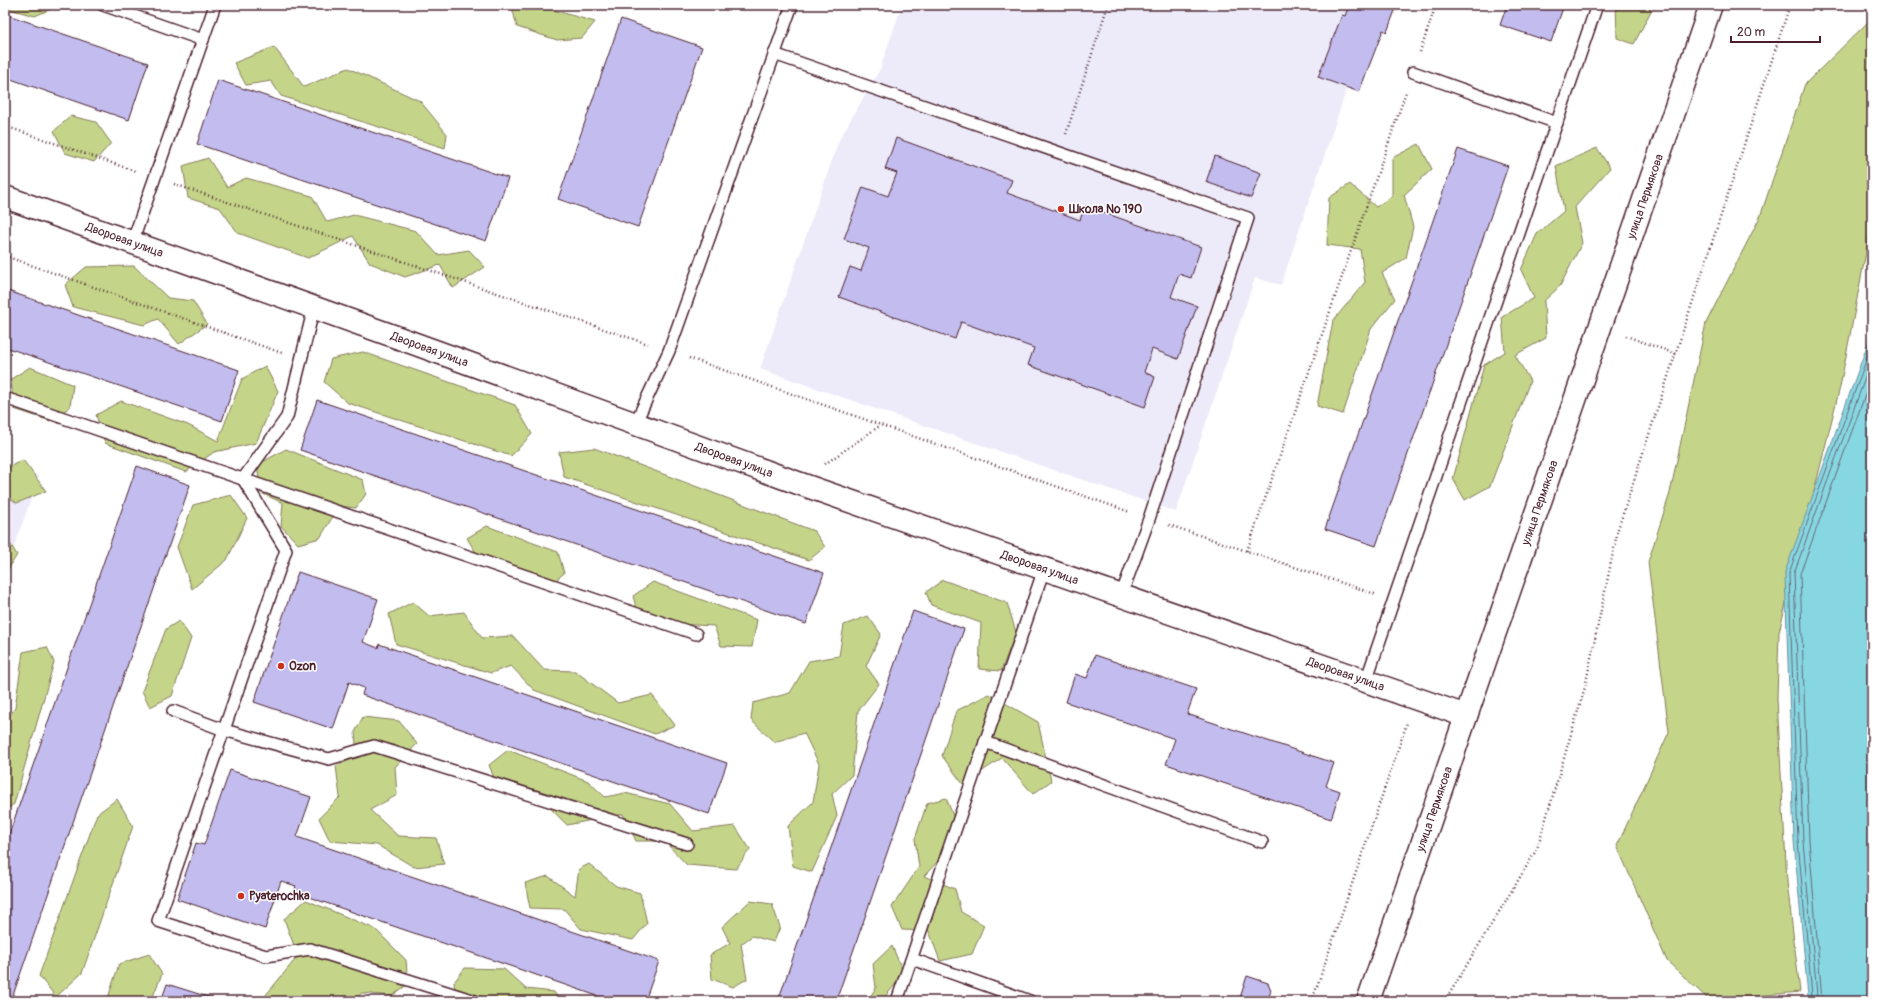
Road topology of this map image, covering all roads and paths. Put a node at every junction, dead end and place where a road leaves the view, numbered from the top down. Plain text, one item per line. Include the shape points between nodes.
1 (103, 5) edge
2 (215, 5) edge
3 (792, 5) edge
4 (1108, 5) edge
5 (1436, 5) edge
6 (1597, 5) edge
7 (1711, 5) edge
8 (1790, 5) edge
9 (203, 40) junction
10 (774, 54) junction
11 (1413, 72) junction
12 (1557, 123) junction
13 (5, 126) edge
14 (1060, 154) junction
15 (155, 178) junction
16 (5, 197) edge
17 (132, 242) junction
18 (5, 256) edge
19 (314, 307) junction
20 (1600, 327) junction
21 (669, 351) junction
22 (1676, 354) junction
23 (301, 360) junction
24 (5, 398) edge
25 (635, 424) junction
26 (880, 425) junction
27 (243, 479) junction
28 (798, 483) junction
29 (1149, 519) junction
30 (1246, 551) junction
31 (1044, 570) junction
32 (1121, 596) junction
33 (1394, 600) junction
34 (696, 634) dead end
35 (1366, 681) junction
36 (1416, 699) junction
37 (173, 711) dead end
38 (1466, 716) junction
39 (224, 730) junction
40 (985, 742) junction
41 (1262, 842) dead end
42 (687, 844) dead end
43 (912, 959) junction
44 (475, 1001) edge
45 (897, 1001) edge
46 (1030, 1001) edge
47 (1312, 1001) edge
48 (1368, 1001) edge
49 (1444, 1001) edge

1 - 9 lane
2 - 9 lane
3 - 10 lane
4 - 14 path
5 - 11 path
6 - 12 lane
7 - 20 street, улица Пермякова
8 - 22 path
9 - 15 lane
10 - 14 lane
10 - 21 lane
11 - 12 lane
11 - 30 path
12 - 33 lane
13 - 15 path
14 - 29 lane via 1248,218
15 - 17 lane
15 - 21 path
16 - 17 street, Дворовая улица
17 - 19 street, Дворовая улица
18 - 23 path
19 - 23 lane
19 - 25 street, Дворовая улица
20 - 22 path
20 - 38 street, улица Пермякова
21 - 25 lane
21 - 26 path
22 - 49 path via 1618,529 1585,687 1537,849
23 - 27 lane via 287,417
24 - 27 lane
25 - 28 street, Дворовая улица
26 - 28 path
26 - 29 path
27 - 34 lane
27 - 39 lane via 286,550
28 - 31 street, Дворовая улица
29 - 30 path
29 - 32 lane
30 - 33 path
31 - 32 street, Дворовая улица
31 - 40 lane
32 - 35 street, Дворовая улица
33 - 35 lane
35 - 36 street, Дворовая улица
36 - 38 street, Дворовая улица
36 - 47 path
37 - 39 lane
38 - 48 street, улица Пермякова
39 - 42 lane via 329,759 374,746
39 - 44 lane via 158,921 266,956 310,949
40 - 41 lane
40 - 43 lane
43 - 45 lane
43 - 46 lane

